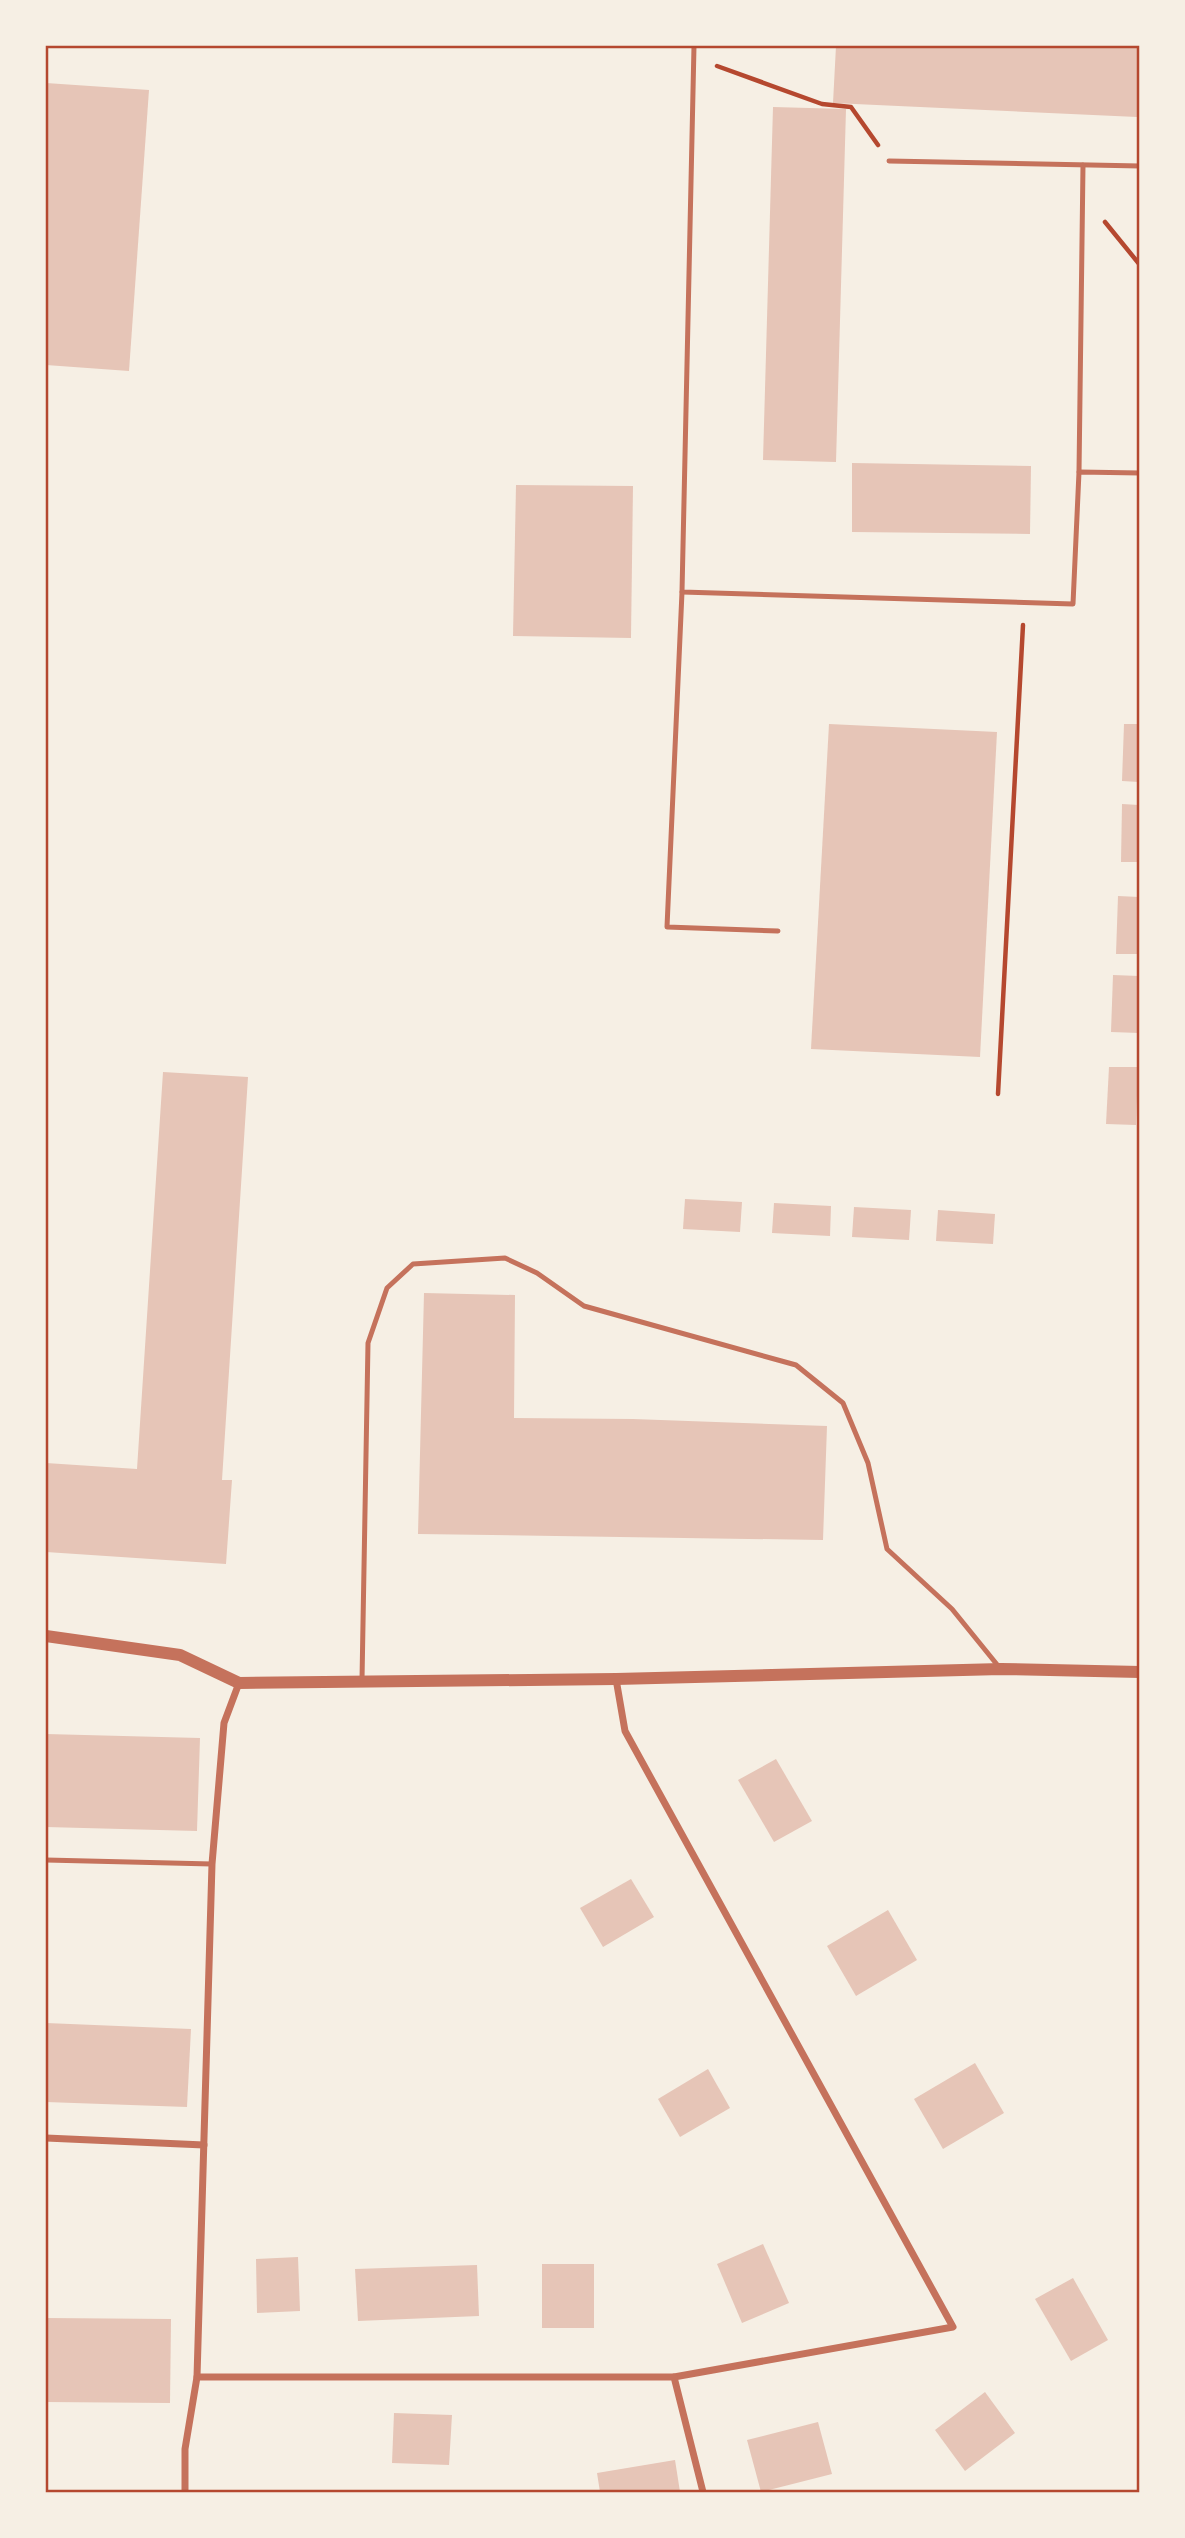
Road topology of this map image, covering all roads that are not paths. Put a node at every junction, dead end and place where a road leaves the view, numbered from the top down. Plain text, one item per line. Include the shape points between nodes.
1 (694, 46) edge
2 (889, 161) road end
3 (1083, 165) junction
4 (1139, 166) edge
5 (1079, 472) junction
6 (1139, 473) edge
7 (682, 592) junction
8 (778, 931) dead end
9 (46, 1636) edge
10 (1001, 1669) junction
11 (1139, 1672) edge
12 (616, 1679) junction
13 (362, 1680) junction
14 (239, 1683) junction
15 (46, 1860) edge
16 (212, 1864) junction
17 (46, 2138) edge
18 (204, 2146) junction
19 (197, 2377) junction
20 (674, 2377) junction
21 (185, 2493) edge
22 (703, 2493) edge

1 - 7 lane
2 - 3 lane
3 - 4 lane
3 - 5 lane
5 - 6 lane
5 - 7 lane via 1073,604
7 - 8 lane via 667,927
9 - 14 street via 180,1655
10 - 11 street
10 - 12 street
10 - 13 lane via 952,1609 887,1549 868,1463 843,1403 796,1365 584,1306 537,1273 505,1258 413,1264 387,1288 368,1343
12 - 13 street
12 - 20 street via 625,1731 953,2327
13 - 14 street
14 - 16 street via 225,1723
15 - 16 lane
16 - 18 street
17 - 18 street
18 - 19 street
19 - 20 street
19 - 21 street via 185,2449
20 - 22 street

